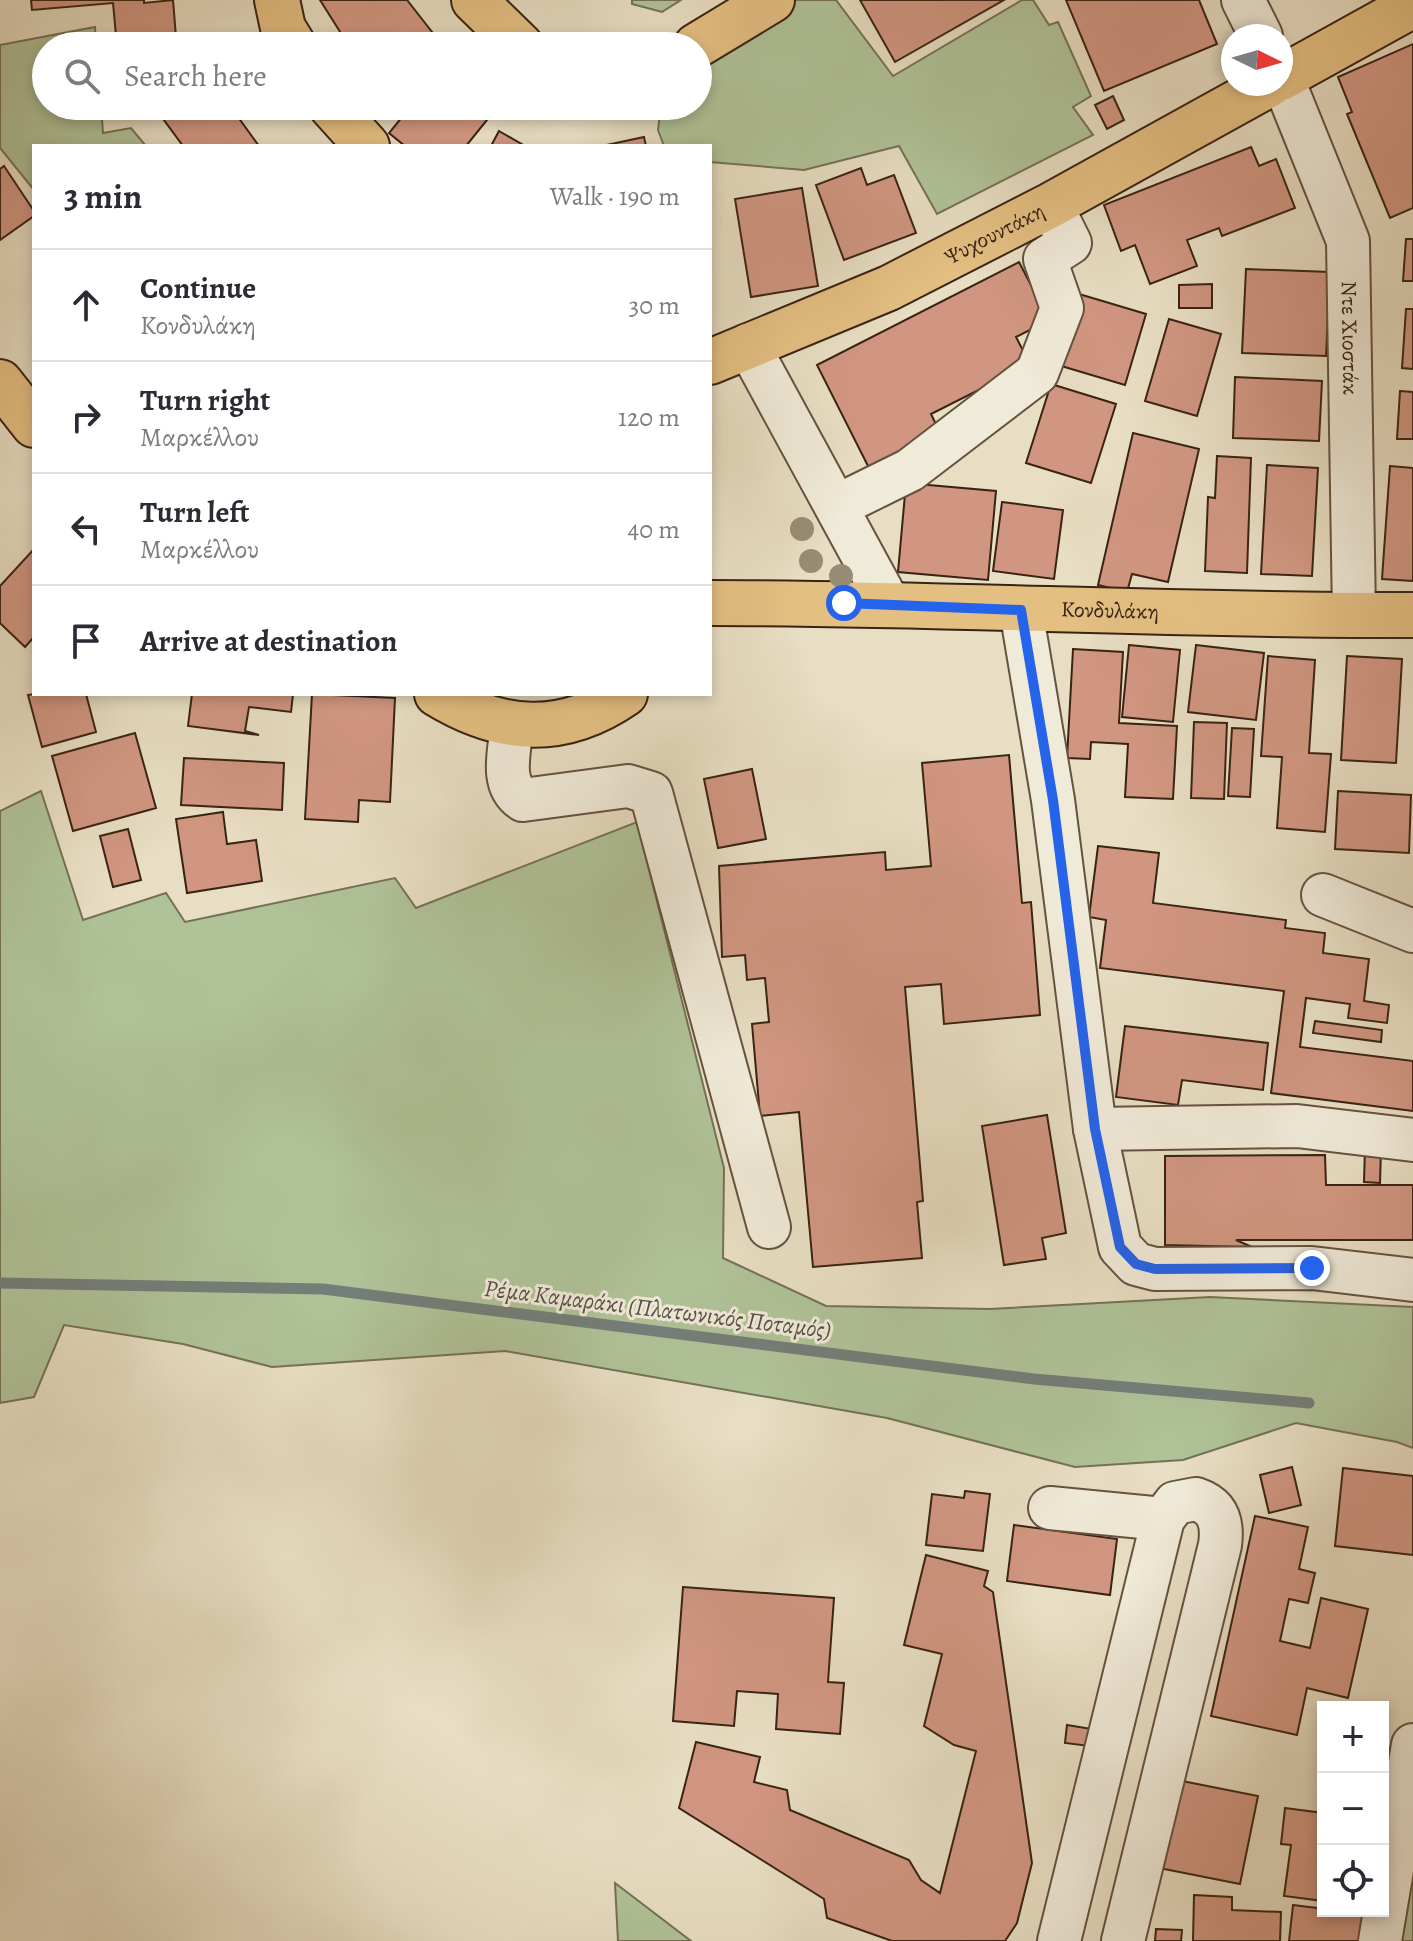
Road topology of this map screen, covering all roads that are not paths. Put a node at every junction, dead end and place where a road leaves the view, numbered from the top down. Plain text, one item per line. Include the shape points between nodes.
1 (277, 0) edge
2 (474, 0) edge
3 (772, 0) edge
4 (1243, 0) edge
5 (1413, 5) edge
6 (1255, 24) edge
7 (285, 32) edge
8 (507, 32) edge
9 (712, 36) edge
10 (1293, 70) edge
11 (1246, 96) edge
12 (1286, 96) edge
13 (344, 120) edge
14 (365, 144) edge
15 (1051, 205) junction
16 (729, 354) edge
17 (0, 382) edge
18 (32, 422) edge
19 (837, 506) junction
20 (712, 603) edge
21 (889, 604) junction
22 (1021, 610) junction
23 (1354, 615) junction
24 (1413, 615) edge
25 (441, 696) edge
26 (622, 696) edge
27 (512, 725) junction
28 (1323, 895) dead end
29 (1413, 931) edge
30 (1095, 1129) junction
31 (1413, 1140) edge
32 (769, 1227) dead end
33 (1413, 1280) edge
34 (1050, 1508) dead end
35 (1163, 1519) junction
36 (1413, 1745) edge
37 (1059, 1941) edge
38 (1123, 1941) edge
39 (1380, 1941) edge

1 - 7 main road
2 - 8 main road
3 - 9 main road
4 - 6 street
5 - 10 main road, Ψυχουντάκη
11 - 15 main road, Ψυχουντάκη
12 - 23 street, Ντε Χιοστάκ via 1348,241
13 - 14 main road
15 - 16 main road, Ψυχουντάκη via 889,288
15 - 19 street via 1070,243 1045,259 1062,308 1037,373 910,470
16 - 19 street
17 - 18 main road
19 - 21 street
20 - 21 main road, Κονδυλάκη
21 - 22 main road, Κονδυλάκη
22 - 23 main road, Κονδυλάκη
22 - 30 street via 1053,800
23 - 24 main road, Κονδυλάκη
25 - 27 main road
26 - 27 main road via 598,713 558,725
27 - 32 street via 508,777 513,793 523,800 628,786 651,793
28 - 29 street
30 - 31 street via 1297,1126
30 - 33 street via 1120,1247 1136,1264 1155,1269 1312,1268
34 - 35 street
35 - 37 street
35 - 38 street via 1175,1503 1196,1499 1215,1511 1222,1534
36 - 39 street

